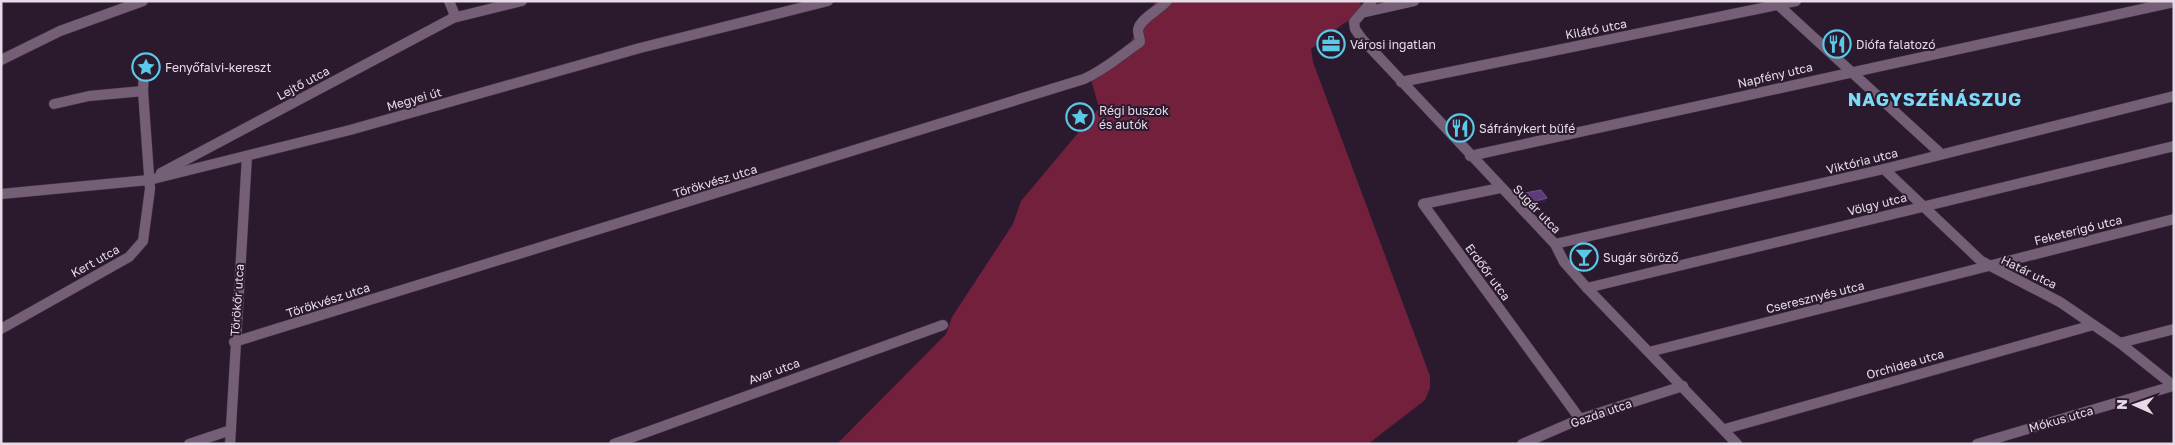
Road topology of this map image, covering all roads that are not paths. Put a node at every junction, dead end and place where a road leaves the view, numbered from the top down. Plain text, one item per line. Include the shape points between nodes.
1 (143, 1) edge
2 (449, 1) edge
3 (522, 1) edge
4 (828, 1) edge
5 (1167, 1) edge
6 (1372, 1) edge
7 (1414, 1) edge
8 (1796, 1) edge
9 (2174, 2) edge
10 (1777, 3) edge
11 (1365, 12) junction
12 (453, 18) junction
13 (1, 60) edge
14 (144, 69) dead end
15 (1852, 71) junction
16 (1401, 82) junction
17 (143, 91) junction
18 (2174, 96) edge
19 (54, 104) dead end
20 (2174, 146) edge
21 (1940, 154) junction
22 (246, 156) junction
23 (1470, 156) junction
24 (1884, 169) junction
25 (149, 180) junction
26 (1500, 188) junction
27 (1, 194) edge
28 (1922, 206) junction
29 (2174, 220) edge
30 (1555, 244) junction
31 (1988, 266) junction
32 (1587, 288) junction
33 (943, 325) dead end
34 (2093, 326) junction
35 (1, 328) edge
36 (2174, 329) edge
37 (234, 342) junction
38 (2120, 344) junction
39 (1648, 352) junction
40 (1683, 386) junction
41 (2174, 386) edge
42 (1580, 419) junction
43 (1725, 429) junction
44 (231, 430) junction
45 (189, 444) edge
46 (230, 444) edge
47 (614, 444) edge
48 (1522, 444) edge
49 (1737, 444) edge
50 (1977, 444) edge

1 - 13 street via 60,31
2 - 12 street
3 - 12 street, Lejtő utca
4 - 22 street, Megyei út via 640,48
5 - 37 street, Törökvész utca via 1140,24 1139,43 1129,48 1115,65 1084,79
6 - 11 street
7 - 11 street
8 - 10 street, Kilátó utca
9 - 15 street, Napfény utca
10 - 15 street
10 - 16 street, Kilátó utca
11 - 16 street, Sugár utca via 1356,18 1355,29
12 - 25 street, Lejtő utca
14 - 17 street
15 - 21 street
15 - 23 street, Napfény utca
16 - 23 street, Sugár utca
17 - 19 street
17 - 25 street
18 - 21 street, Viktória utca
20 - 28 street, Völgy utca
21 - 24 street, Viktória utca
22 - 25 street, Megyei út
22 - 37 street, Törökőr utca
23 - 26 street, Sugár utca
24 - 28 street, Határ utca
24 - 30 street, Viktória utca
25 - 27 street, Megyei út
25 - 35 street, Kert utca via 144,233 138,250
26 - 30 street, Sugár utca
26 - 42 street, Erdőőr utca via 1423,204
28 - 31 street, Határ utca
28 - 32 street, Völgy utca
29 - 31 street, Feketerigó utca
30 - 32 street, Sugár utca via 1564,262
31 - 34 street, Határ utca via 2054,298
31 - 39 street, Cseresznyés utca
32 - 39 street, Sugár utca
33 - 47 street, Avar utca
34 - 38 street, Határ utca
34 - 43 street, Orchidea utca
36 - 38 street
37 - 44 street, Törökőr utca
38 - 41 street, Határ utca
39 - 40 street, Sugár utca
40 - 42 street, Gazda utca
40 - 43 street, Sugár utca
41 - 50 street, Mókus utca
42 - 48 street, Gazda utca
43 - 49 street, Sugár utca
44 - 45 street
44 - 46 street, Törökőr utca

